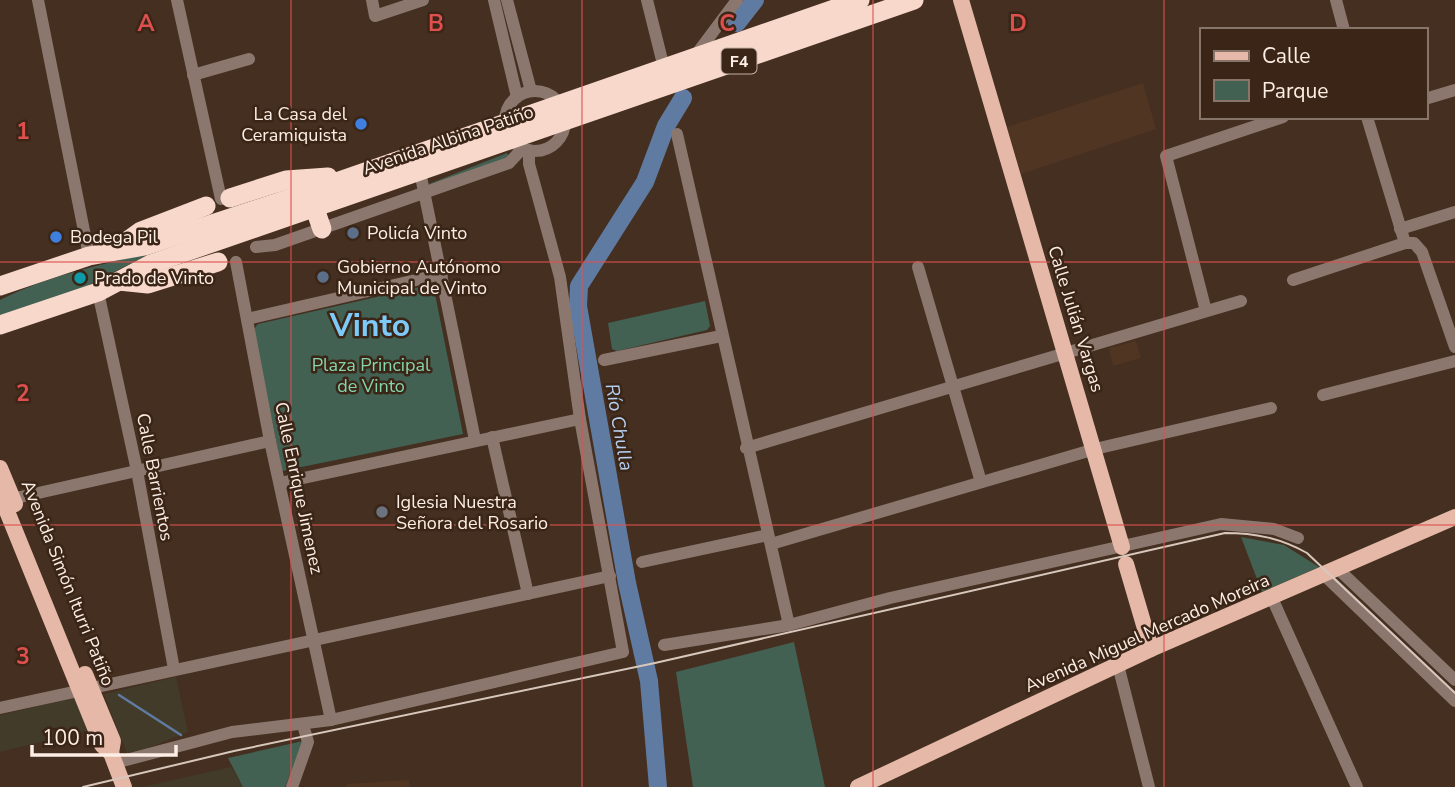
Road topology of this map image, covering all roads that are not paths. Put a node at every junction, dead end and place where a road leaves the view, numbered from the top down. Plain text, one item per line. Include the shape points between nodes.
1 (38, 0) edge
2 (177, 0) edge
3 (372, 0) edge
4 (423, 0) edge
5 (495, 0) edge
6 (508, 0) edge
7 (647, 0) edge
8 (737, 0) edge
9 (860, 0) edge
10 (914, 0) edge
11 (961, 0) edge
12 (1336, 0) edge
13 (1343, 28) edge
14 (695, 57) junction
15 (249, 59) dead end
16 (664, 68) junction
17 (194, 75) junction
18 (1455, 90) edge
19 (531, 91) junction
20 (517, 97) junction
21 (1427, 98) edge
22 (562, 113) junction
23 (1277, 119) edge
24 (1368, 119) edge
25 (677, 134) dead end
26 (517, 140) junction
27 (420, 172) junction
28 (357, 175) junction
29 (425, 194) junction
30 (219, 201) junction
31 (315, 209) junction
32 (1455, 212) edge
33 (256, 228) junction
34 (322, 229) junction
35 (1401, 229) junction
36 (198, 238) junction
37 (1405, 243) junction
38 (112, 252) junction
39 (89, 256) junction
40 (227, 262) junction
41 (918, 267) dead end
42 (442, 274) junction
43 (1293, 280) dead end
44 (119, 281) junction
45 (0, 286) edge
46 (98, 292) junction
47 (1241, 301) dead end
48 (1206, 311) junction
49 (247, 319) junction
50 (0, 325) edge
51 (721, 335) junction
52 (1455, 346) edge
53 (1066, 352) junction
54 (604, 360) dead end
55 (1455, 361) edge
56 (952, 388) junction
57 (1323, 395) dead end
58 (1271, 408) dead end
59 (580, 419) junction
60 (492, 437) junction
61 (475, 440) junction
62 (270, 441) junction
63 (746, 448) junction
64 (1095, 449) junction
65 (0, 468) edge
66 (137, 471) junction
67 (981, 482) junction
68 (280, 483) junction
69 (5, 498) edge
70 (1455, 517) edge
71 (1298, 538) dead end
72 (770, 539) junction
73 (1122, 547) junction
74 (642, 562) dead end
75 (1126, 564) joint
76 (1330, 571) junction
77 (610, 576) junction
78 (528, 594) junction
79 (1272, 598) junction
80 (789, 625) junction
81 (313, 639) junction
82 (664, 645) dead end
83 (1151, 649) junction
84 (1118, 665) junction
85 (174, 669) junction
86 (1455, 680) edge
87 (85, 689) junction
88 (1455, 701) edge
89 (0, 708) edge
90 (331, 720) junction
91 (303, 725) junction
92 (113, 758) junction
93 (124, 787) edge
94 (292, 787) edge
95 (858, 787) edge
96 (1149, 787) edge
97 (1357, 787) edge

1 - 39 street
2 - 17 street
3 - 4 street via 376,16
5 - 20 street
6 - 19 street
7 - 16 street
8 - 14 street
9 - 14 highway, Avenida Albina Patiño / F4
10 - 22 highway, Avenida Albina Patiño / F4
11 - 53 main road, Calle Julián Vargas
12 - 13 street
14 - 16 highway, Avenida Albina Patiño / F4
15 - 17 street
16 - 22 highway, Avenida Albina Patiño / F4
17 - 30 street
18 - 21 street
19 - 20 street
19 - 22 street via 547,93
20 - 26 street via 508,108
22 - 26 highway, Avenida Albina Patiño / F4
22 - 26 street via 561,135 551,146
23 - 48 street via 1166,156
24 - 35 street
25 - 51 street
26 - 27 highway, Avenida Albina Patiño / F4
26 - 28 highway, Avenida Albina Patiño / F4
26 - 29 street via 509,163
26 - 59 street via 529,164 560,277
27 - 29 street
27 - 31 highway, Avenida Albina Patiño / F4
28 - 30 highway via 286,180
28 - 33 highway, Avenida Albina Patiño / F4
29 - 34 street
29 - 42 street
30 - 33 street via 246,204
30 - 36 street via 198,220
30 - 38 highway via 141,231
31 - 33 highway, Avenida Albina Patiño / F4
31 - 34 highway
32 - 35 street
33 - 34 street via 275,245
33 - 36 highway, Avenida Albina Patiño / F4
33 - 40 street
35 - 37 street
36 - 38 highway, Avenida Albina Patiño / F4
36 - 40 street
36 - 44 highway, Avenida Albina Patiño / F4
37 - 43 street
37 - 52 street via 1415,243 1422,252
38 - 39 highway, Avenida Albina Patiño / F4
39 - 45 highway, Avenida Albina Patiño / F4
40 - 44 highway via 148,284
40 - 49 street, Calle Enrique Jimenez
41 - 56 street
42 - 49 street
42 - 61 street
44 - 46 highway, Avenida Albina Patiño / F4
46 - 50 highway, Avenida Albina Patiño / F4
46 - 66 street, Calle Barrientos
47 - 48 street
48 - 53 street
49 - 62 street, Calle Enrique Jimenez
51 - 54 street
51 - 63 street
53 - 56 street
53 - 64 main road, Calle Julián Vargas
55 - 57 street
56 - 63 street
56 - 67 street
58 - 64 street
59 - 60 street
59 - 77 street
60 - 61 street
60 - 78 street
61 - 68 street
62 - 66 street
62 - 68 street, Calle Enrique Jimenez
63 - 72 street
64 - 67 street
64 - 73 main road, Calle Julián Vargas
65 - 69 main road, Avenida Simón Iturri Patiño
66 - 69 street
66 - 85 street, Calle Barrientos
67 - 72 street
68 - 81 street, Calle Enrique Jimenez
69 - 87 main road, Avenida Simón Iturri Patiño
70 - 76 main road, Avenida Miguel Mercado Moreira
71 - 73 street via 1274,529 1222,524
72 - 74 street
72 - 80 street
73 - 75 street, Calle Julián Vargas
73 - 80 street
75 - 83 main road, Calle Julián Vargas
76 - 79 main road, Avenida Miguel Mercado Moreira
76 - 86 street
76 - 88 street
77 - 78 street
77 - 90 street via 623,652
78 - 81 street
79 - 83 main road, Avenida Miguel Mercado Moreira
79 - 97 street
80 - 82 street
81 - 85 street
81 - 90 street, Calle Enrique Jimenez
83 - 84 main road, Avenida Miguel Mercado Moreira
84 - 95 main road, Avenida Miguel Mercado Moreira
84 - 96 street
85 - 87 street
87 - 89 street
87 - 92 main road, Avenida Simón Iturri Patiño via 102,745
90 - 91 street
91 - 92 street via 232,732
91 - 94 street via 308,741
92 - 93 main road, Avenida Simón Iturri Patiño

